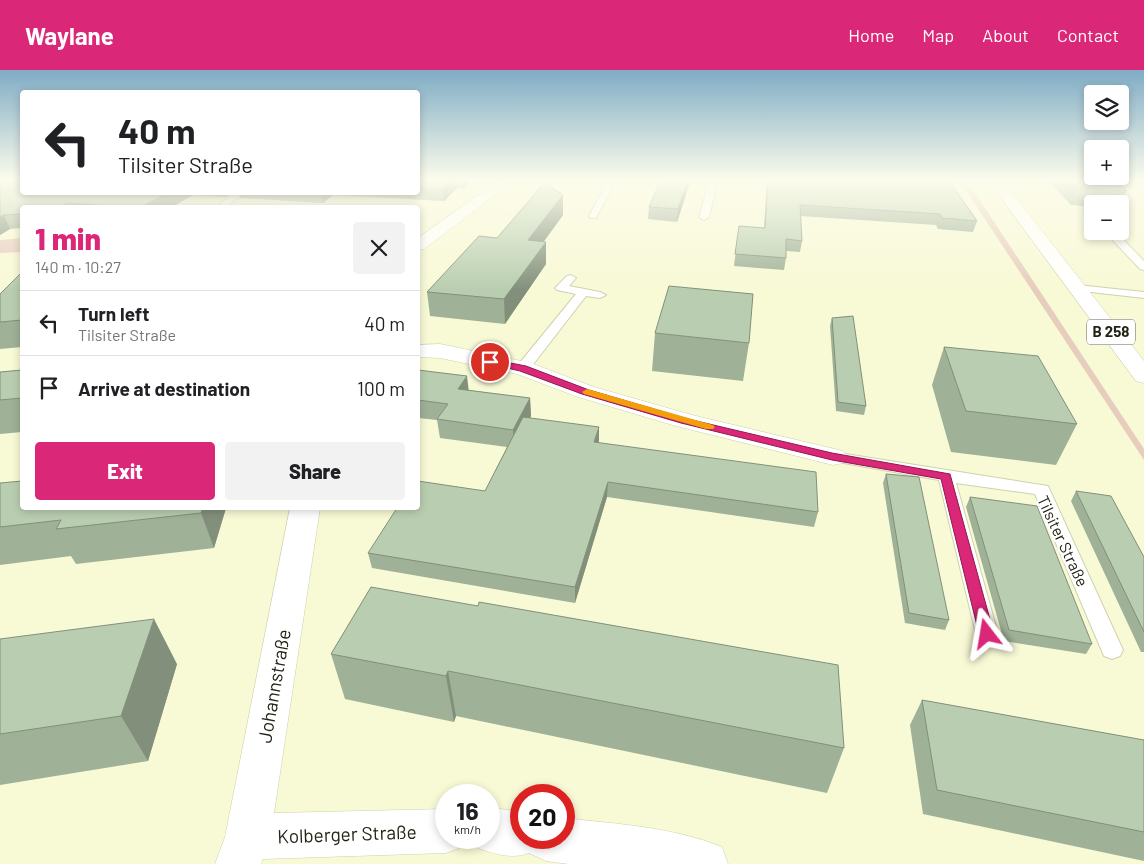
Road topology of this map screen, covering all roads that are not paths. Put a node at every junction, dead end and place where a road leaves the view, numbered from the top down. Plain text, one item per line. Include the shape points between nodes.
1 (457, 216) edge
2 (1022, 216) edge
3 (1117, 240) edge
4 (420, 242) edge
5 (1144, 267) edge
6 (571, 278) dead end
7 (1077, 288) junction
8 (583, 292) junction
9 (1144, 294) edge
10 (600, 295) dead end
11 (420, 351) edge
12 (523, 368) junction
13 (1144, 376) edge
14 (832, 457) joint
15 (946, 476) junction
16 (305, 510) edge
17 (987, 634) dead end
18 (1112, 650) dead end
19 (435, 832) edge
20 (575, 842) edge
21 (243, 851) edge
22 (705, 864) edge

1 - 4 street
2 - 7 street, B 258
3 - 5 lane
6 - 8 lane via 561,288
7 - 9 lane
7 - 13 street, B 258
8 - 10 lane
8 - 12 lane
11 - 12 street, Tilsiter Straße via 440,351
12 - 14 street, Tilsiter Straße via 586,392 685,421
14 - 15 lane, Tilsiter Straße
15 - 17 lane
15 - 18 lane, Tilsiter Straße via 1042,490
16 - 21 street, Johannstraße
19 - 21 street, Kolberger Straße
20 - 22 street

